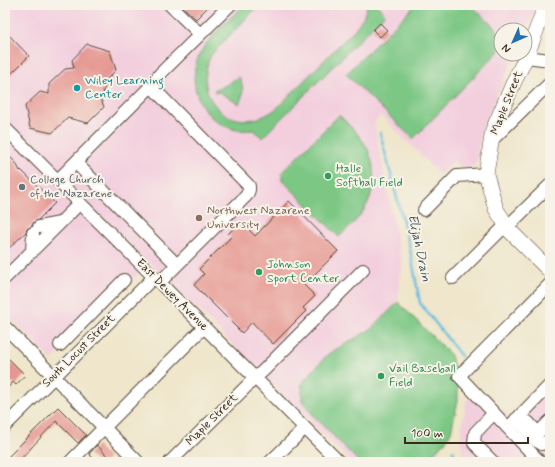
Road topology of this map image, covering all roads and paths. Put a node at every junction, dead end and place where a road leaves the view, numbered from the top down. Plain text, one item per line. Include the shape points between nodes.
1 (170, 5) edge
2 (230, 5) edge
3 (546, 5) edge
4 (200, 34) junction
5 (533, 39) edge
6 (533, 58) edge
7 (550, 60) edge
8 (523, 62) edge
9 (550, 83) edge
10 (151, 86) junction
11 (5, 128) edge
12 (492, 140) junction
13 (76, 163) junction
14 (486, 174) junction
15 (58, 180) junction
16 (550, 185) edge
17 (80, 203) junction
18 (424, 210) dead end
19 (60, 223) junction
20 (507, 226) junction
21 (32, 252) junction
22 (177, 265) junction
23 (363, 270) dead end
24 (550, 271) edge
25 (5, 278) edge
26 (453, 278) dead end
27 (157, 279) junction
28 (124, 280) dead end
29 (550, 284) edge
30 (92, 313) junction
31 (105, 326) junction
32 (5, 327) edge
33 (204, 327) junction
34 (60, 345) dead end
35 (54, 377) junction
36 (255, 378) junction
37 (550, 385) edge
38 (494, 413) junction
39 (550, 416) edge
40 (515, 420) junction
41 (550, 421) edge
42 (5, 426) edge
43 (104, 428) junction
44 (305, 428) junction
45 (536, 430) junction
46 (550, 440) edge
47 (70, 462) edge
48 (138, 462) edge
49 (170, 462) edge
50 (270, 462) edge
51 (339, 462) edge
52 (492, 462) edge
53 (540, 462) edge

1 - 4 street
2 - 4 street
3 - 5 main road, Maple Street
4 - 10 street
6 - 7 street, Maple Street
8 - 12 main road, Maple Street via 493,130
9 - 12 street
10 - 13 street
10 - 22 street, South Locust Street via 248,186 249,190
11 - 15 street, East Dewey Avenue
12 - 14 main road, Maple Street
13 - 15 street
13 - 22 street
14 - 18 street via 457,176
14 - 20 main road via 496,209
15 - 17 street, East Dewey Avenue
16 - 20 street
17 - 19 street
17 - 27 street, East Dewey Avenue
19 - 21 street
19 - 21 street via 36,230
20 - 24 main road
20 - 26 street
21 - 25 street
22 - 27 street, South Locust Street
23 - 36 street, Maple Street
27 - 31 street, South Locust Street
27 - 33 street, East Dewey Avenue
28 - 30 street
29 - 38 street via 459,376
30 - 31 street
30 - 34 street
31 - 35 street, South Locust Street
32 - 35 street
33 - 36 street, East Dewey Avenue
33 - 43 street
35 - 42 street, South Locust Street
35 - 43 street
36 - 44 street, East Dewey Avenue
36 - 49 street, Maple Street
37 - 40 street
38 - 40 street
38 - 52 street via 475,433 474,443
39 - 45 street
40 - 45 street
40 - 46 street via 542,444
40 - 53 street
41 - 45 street via 538,433
43 - 47 street
43 - 48 street
44 - 50 street
44 - 51 street, East Dewey Avenue

